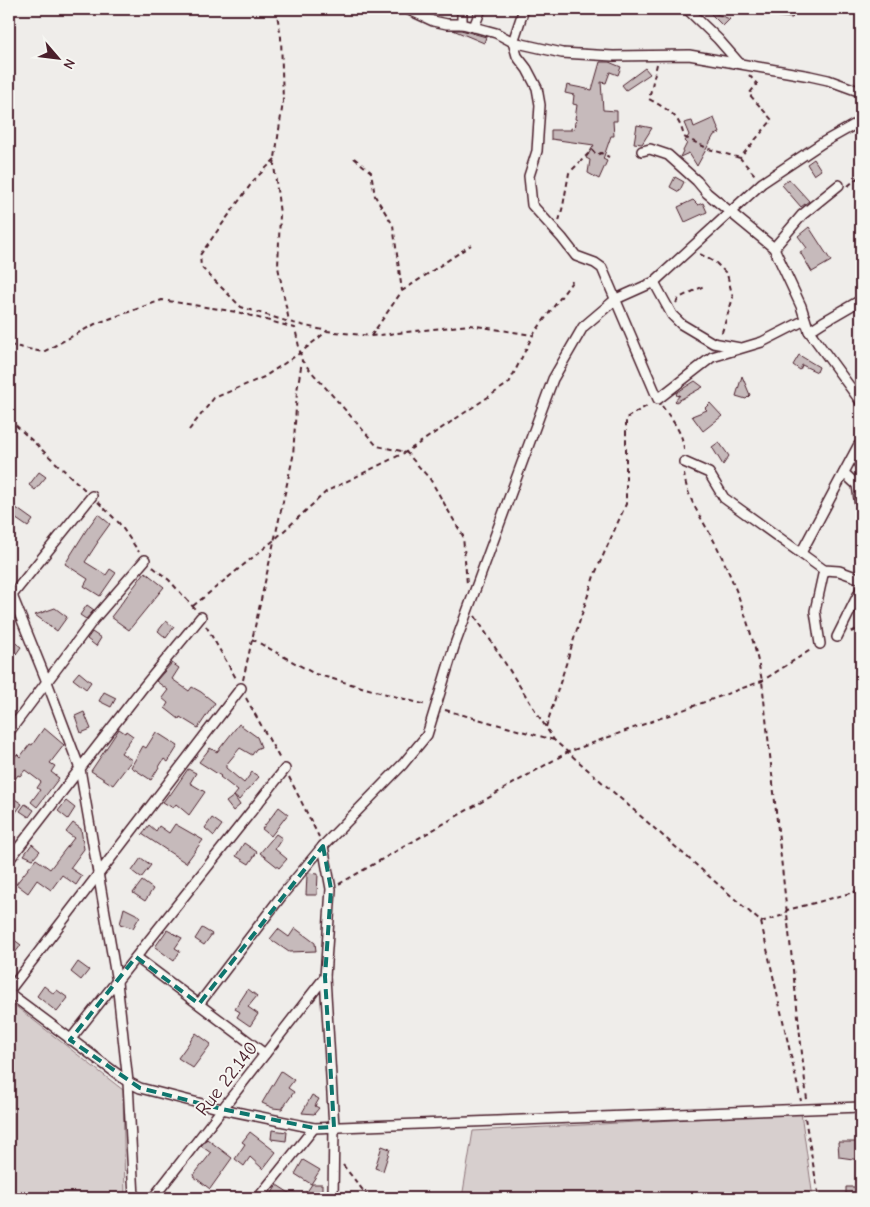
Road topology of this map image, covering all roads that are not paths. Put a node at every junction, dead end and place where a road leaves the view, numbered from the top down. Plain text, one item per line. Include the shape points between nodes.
1 (407, 9) edge
2 (462, 9) edge
3 (481, 9) edge
4 (524, 9) edge
5 (687, 9) edge
6 (462, 24) junction
7 (474, 27) junction
8 (513, 42) junction
9 (739, 64) junction
10 (861, 92) edge
11 (861, 121) edge
12 (642, 151) dead end
13 (839, 185) road end
14 (731, 212) junction
15 (774, 248) junction
16 (654, 282) junction
17 (616, 299) junction
18 (861, 300) edge
19 (805, 320) junction
20 (809, 331) junction
21 (745, 348) junction
22 (861, 402) edge
23 (861, 444) edge
24 (684, 462) road end
25 (844, 473) junction
26 (92, 496) road end
27 (861, 513) edge
28 (801, 553) junction
29 (145, 560) road end
30 (824, 570) junction
31 (861, 580) edge
32 (861, 589) edge
33 (10, 594) edge
34 (201, 617) road end
35 (837, 637) road end
36 (820, 644) road end
37 (48, 682) junction
38 (241, 688) road end
39 (9, 732) edge
40 (80, 769) junction
41 (285, 769) road end
42 (323, 846) junction
43 (9, 860) edge
44 (98, 875) junction
45 (136, 957) junction
46 (325, 977) junction
47 (117, 982) junction
48 (9, 992) edge
49 (199, 1004) junction
50 (70, 1040) junction
51 (265, 1054) junction
52 (128, 1082) junction
53 (861, 1107) edge
54 (222, 1109) junction
55 (334, 1127) junction
56 (314, 1128) junction
57 (134, 1198) edge
58 (153, 1198) edge
59 (258, 1198) edge
60 (333, 1198) edge

1 - 6 street via 433,21
2 - 6 street
3 - 7 street
4 - 8 street
5 - 9 street
6 - 7 street
7 - 8 street
8 - 9 street via 579,55 689,55
8 - 17 street via 517,56 536,88 540,105 537,151 530,176 532,205 576,256 602,268
9 - 10 street via 828,80
11 - 14 street via 762,182
12 - 14 street via 650,149 668,155
13 - 15 street via 802,215
14 - 15 street
14 - 16 street
15 - 19 street
16 - 17 street
16 - 21 street via 672,315 689,329 718,344
17 - 21 street via 658,399 712,357
17 - 42 street via 583,327 553,379 466,614 427,735
18 - 20 street
19 - 20 street
19 - 21 street
20 - 22 street
23 - 25 street
24 - 28 street via 709,473 724,498
25 - 27 street via 857,485
25 - 28 street
26 - 33 street
28 - 30 street
29 - 37 street via 94,620
30 - 31 street via 839,571
30 - 36 street via 815,611
32 - 35 street
33 - 37 street
34 - 40 street
37 - 39 street
37 - 40 street
38 - 44 street
40 - 43 street
40 - 44 street
41 - 45 street
42 - 46 street via 331,889
42 - 49 street
44 - 47 street
44 - 48 street
45 - 47 street
45 - 49 street
46 - 51 street, Rue 22.140
46 - 55 street
47 - 50 street
47 - 52 street
48 - 50 street
49 - 51 street
50 - 52 street
51 - 54 street, Rue 22.140
52 - 54 street
52 - 57 street
53 - 55 street
54 - 56 street
54 - 58 street, Rue 22.140
55 - 56 street
55 - 60 street
56 - 59 street

